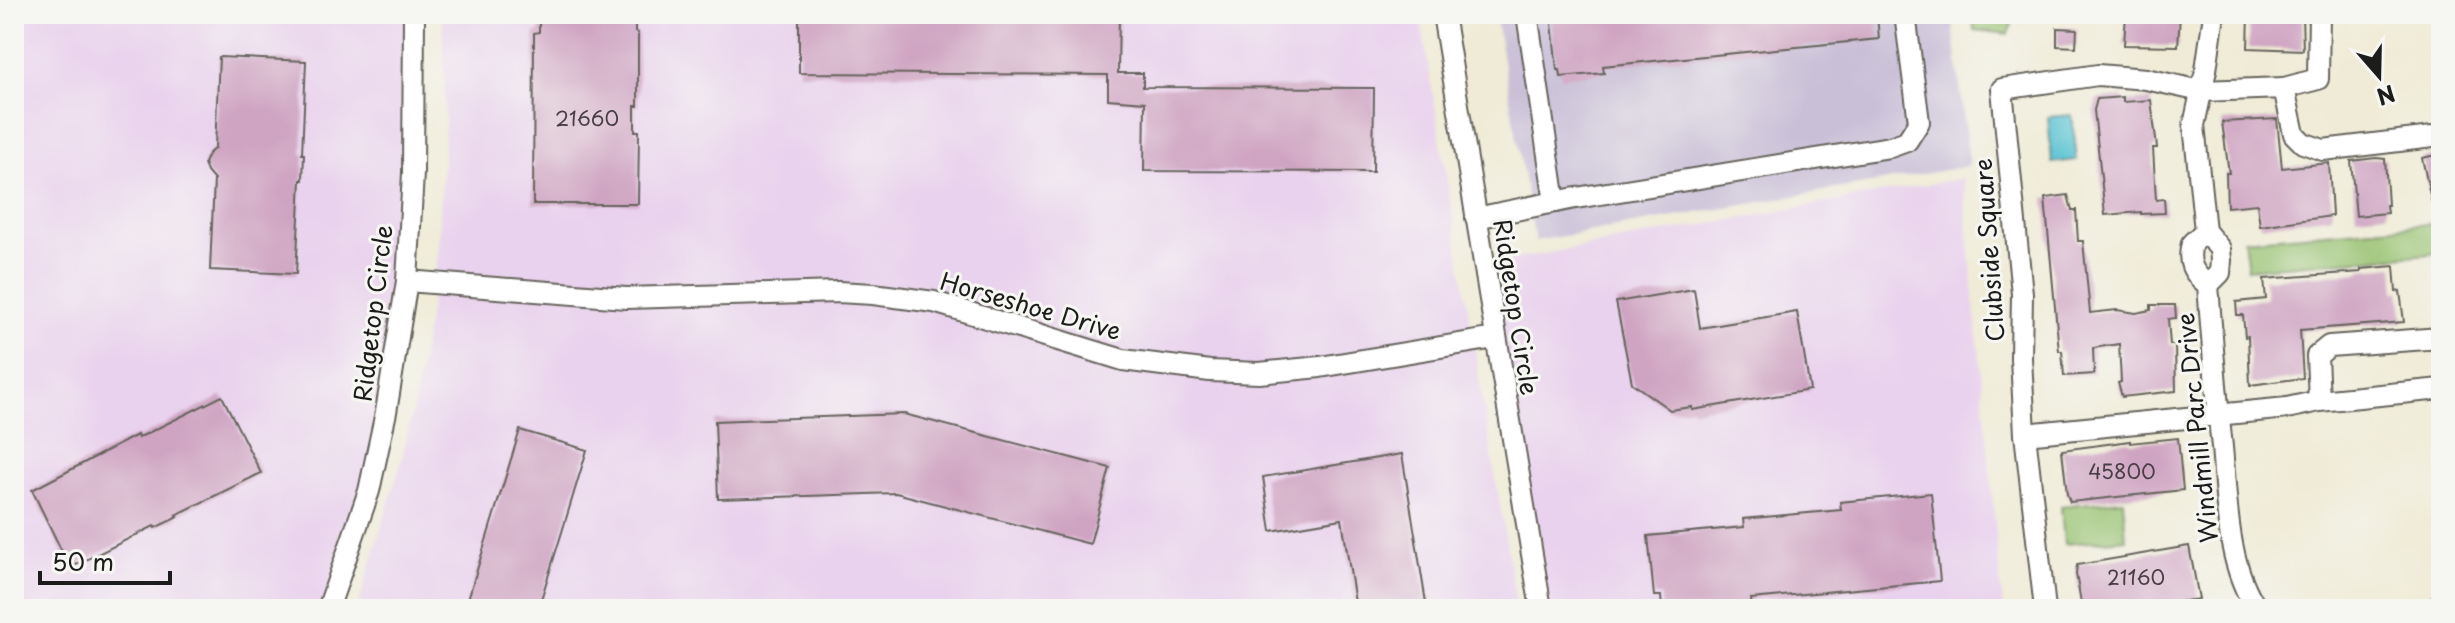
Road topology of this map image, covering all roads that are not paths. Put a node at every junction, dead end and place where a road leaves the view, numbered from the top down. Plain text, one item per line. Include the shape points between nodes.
1 (414, 14) edge
2 (1443, 14) edge
3 (1527, 14) edge
4 (1905, 14) edge
5 (2214, 14) edge
6 (2319, 14) edge
7 (2284, 88) junction
8 (2201, 91) junction
9 (2441, 136) edge
10 (1555, 202) junction
11 (1476, 218) junction
12 (2205, 231) junction
13 (407, 281) junction
14 (2208, 285) junction
15 (1495, 338) junction
16 (2441, 338) edge
17 (2441, 389) edge
18 (2319, 401) junction
19 (2219, 415) junction
20 (2025, 434) junction
21 (2441, 604) edge
22 (328, 609) edge
23 (1541, 609) edge
24 (2045, 609) edge
25 (2257, 609) edge
26 (2435, 609) edge

1 - 13 street, Ridgetop Circle
2 - 11 street, Ridgetop Circle
3 - 10 street
4 - 10 street via 1919,122 1907,141
5 - 8 street, Windmill Parc Drive
6 - 7 street via 2318,79
7 - 8 street
7 - 9 street via 2294,134 2323,150
8 - 12 street, Windmill Parc Drive via 2194,125
8 - 20 street, Clubside Square via 2098,75 2002,89 2022,294
10 - 11 street
11 - 15 street, Ridgetop Circle
12 - 14 street, Windmill Parc Drive via 2220,249 2221,260 2220,273
12 - 14 street, Windmill Parc Drive via 2192,243 2190,262
13 - 15 street, Horseshoe Drive via 626,298 884,295 934,302 1123,360 1210,371 1320,367
13 - 22 street, Ridgetop Circle via 369,491
14 - 19 street, Windmill Parc Drive
15 - 23 street, Ridgetop Circle
16 - 18 street via 2329,346 2317,356
17 - 18 street
18 - 19 street
19 - 20 street
19 - 25 street, Windmill Parc Drive via 2236,557
20 - 24 street, Clubside Square
21 - 26 street

